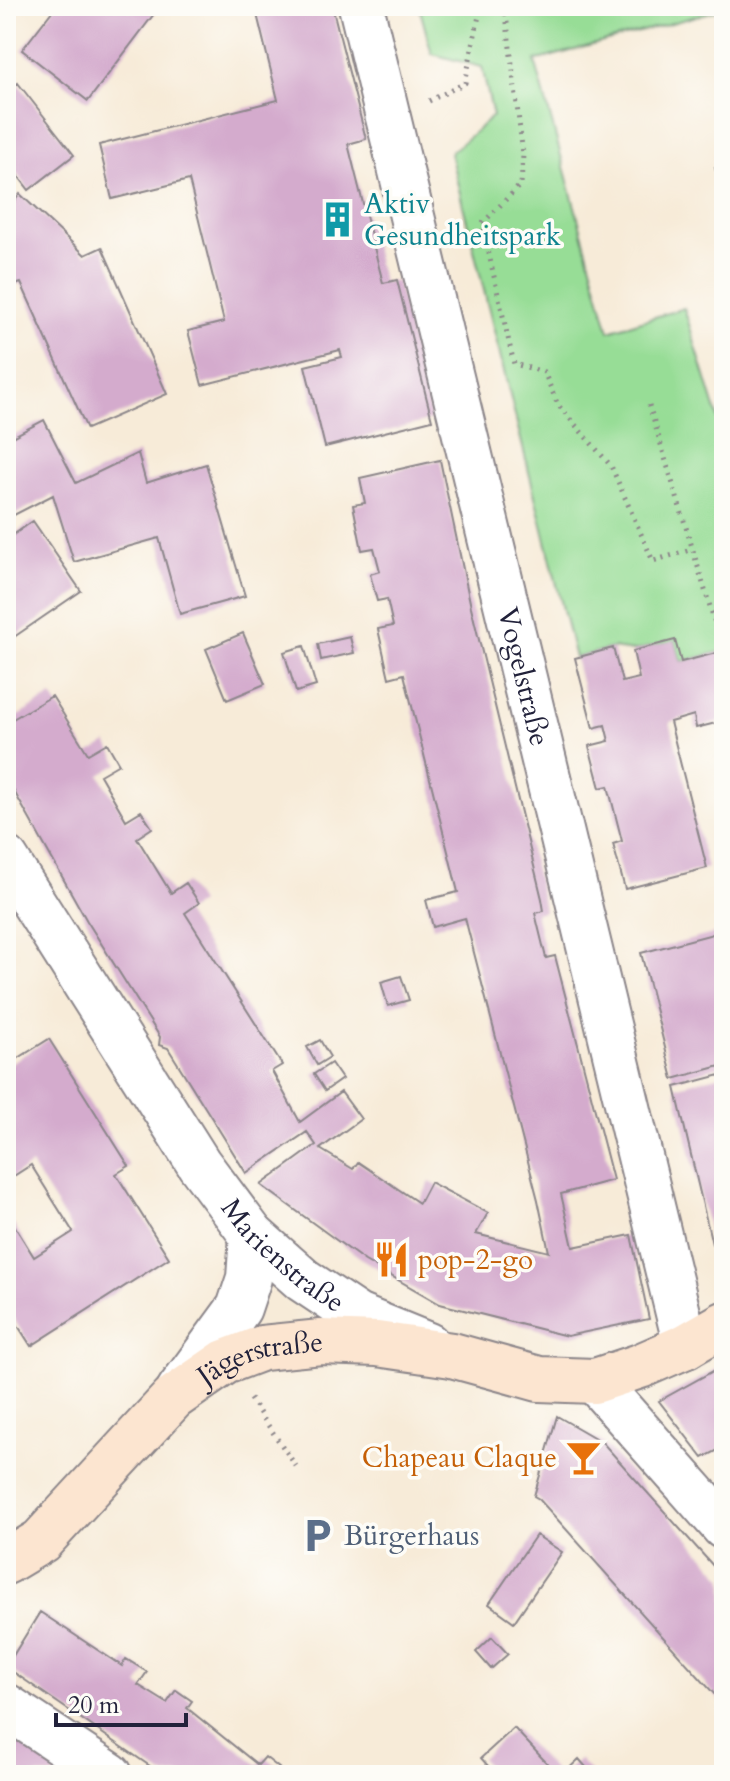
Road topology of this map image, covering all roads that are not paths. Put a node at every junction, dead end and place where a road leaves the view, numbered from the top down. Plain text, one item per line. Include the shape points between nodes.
1 (361, 6) edge
2 (6, 859) edge
3 (252, 1235) junction
4 (724, 1324) edge
5 (686, 1346) junction
6 (452, 1355) junction
7 (595, 1381) junction
8 (173, 1398) junction
9 (724, 1527) edge
10 (6, 1562) edge
11 (6, 1706) edge
12 (110, 1775) edge

1 - 5 street, Vogelstraße
2 - 3 street, Marienstraße via 199,1164
3 - 6 street, Marienstraße via 303,1280 357,1316
3 - 8 street, Jägerstraße via 249,1278 239,1308
4 - 5 street, Marienstraße
5 - 7 street, Marienstraße
6 - 7 street, Marienstraße via 539,1379
6 - 8 street, Jägerstraße via 377,1344 262,1348 225,1362
7 - 9 street
8 - 10 street, Jägerstraße via 41,1541
11 - 12 street

